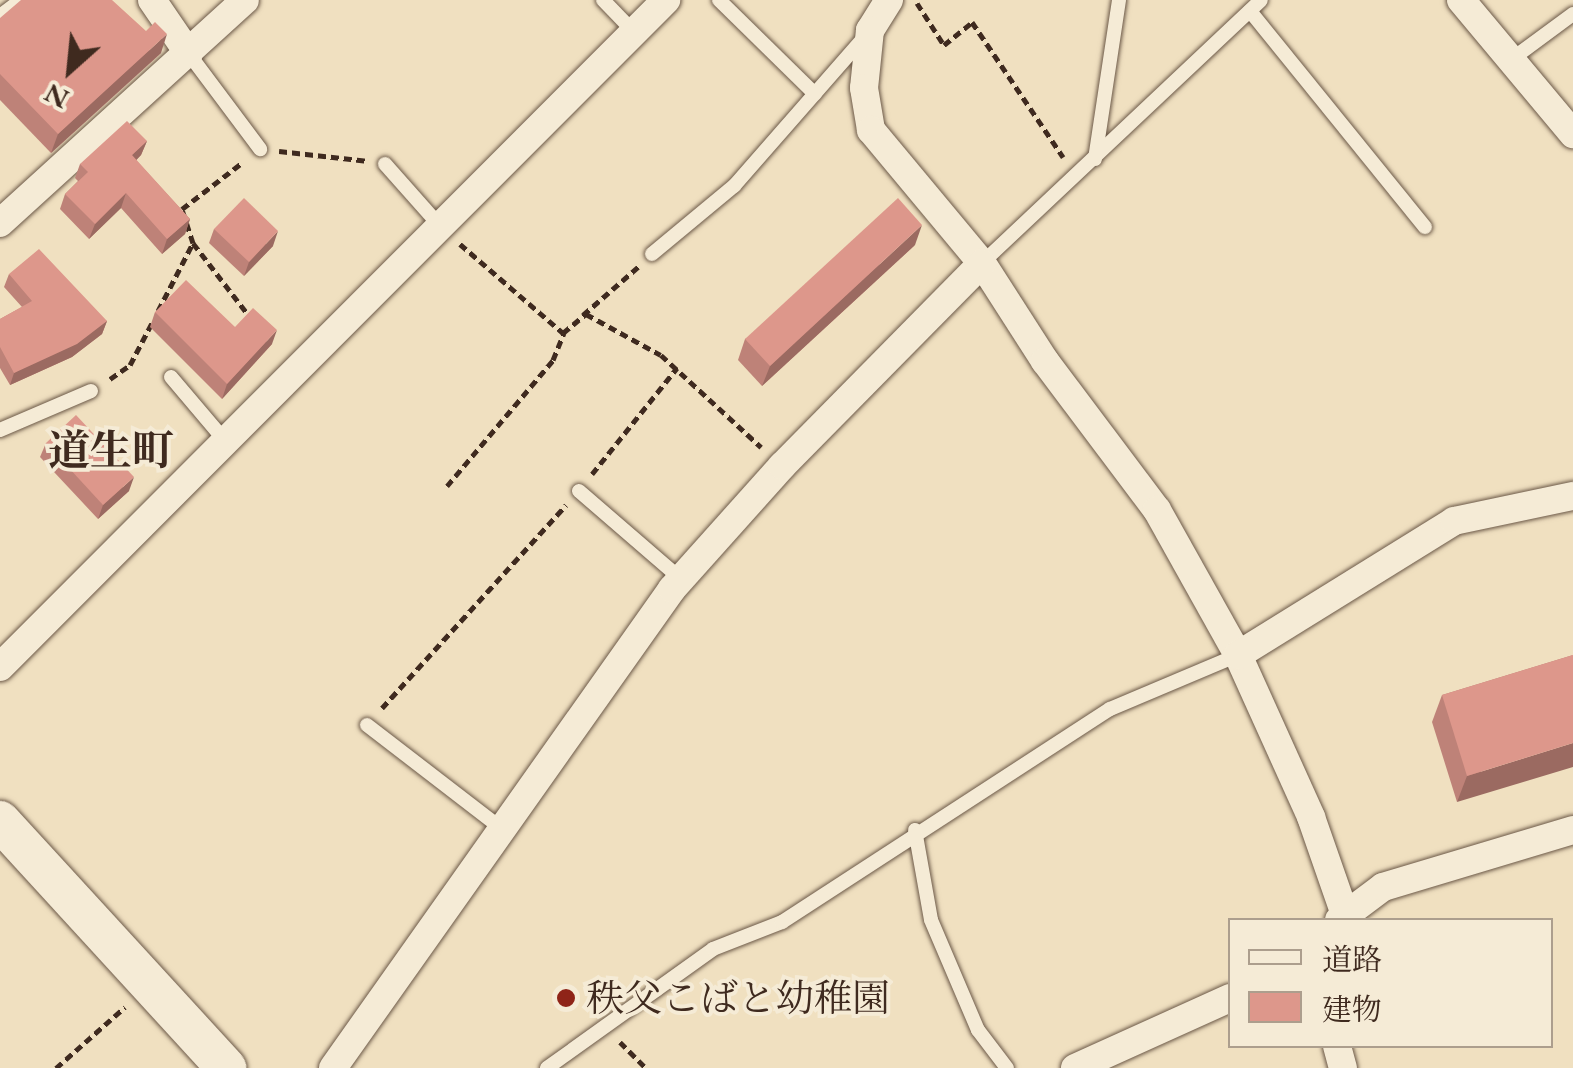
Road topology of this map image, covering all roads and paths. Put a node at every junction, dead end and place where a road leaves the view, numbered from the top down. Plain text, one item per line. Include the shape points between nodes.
1 (21, 0) edge
2 (152, 0) edge
3 (245, 0) edge
4 (603, 0) edge
5 (666, 0) edge
6 (719, 0) edge
7 (889, 0) edge
8 (916, 0) edge
9 (1119, 0) edge
10 (1461, 0) edge
11 (1256, 6) edge
12 (1573, 14) edge
13 (0, 16) edge
14 (870, 30) junction
15 (634, 32) junction
16 (189, 54) junction
17 (1512, 59) junction
18 (815, 94) junction
19 (1573, 134) edge
20 (260, 149) junction
21 (1094, 160) junction
22 (386, 164) joint
23 (1076, 177) junction
24 (2, 217) edge
25 (441, 227) junction
26 (1426, 227) dead end
27 (192, 242) junction
28 (652, 254) joint
29 (982, 263) junction
30 (586, 314) junction
31 (260, 331) edge
32 (563, 334) junction
33 (677, 368) junction
34 (171, 377) dead end
35 (91, 392) joint
36 (0, 430) edge
37 (227, 442) junction
38 (782, 466) junction
39 (447, 486) dead end
40 (579, 491) junction
41 (1573, 496) edge
42 (681, 579) junction
43 (1238, 655) junction
44 (0, 667) edge
45 (367, 725) joint
46 (0, 821) edge
47 (502, 828) junction
48 (915, 830) junction
49 (1573, 830) edge
50 (1342, 916) edge
51 (150, 985) junction
52 (1228, 999) edge
53 (606, 1028) junction
54 (56, 1068) edge
55 (226, 1068) edge
56 (334, 1068) edge
57 (547, 1068) edge
58 (646, 1068) edge
59 (1006, 1068) edge
60 (1075, 1068) edge

1 - 13 lane
2 - 16 street
3 - 16 street
4 - 15 lane
5 - 15 street
6 - 18 lane
7 - 14 street
8 - 23 path via 944,45 972,22
9 - 21 lane
10 - 17 street
11 - 21 lane
11 - 26 lane
12 - 17 lane
14 - 18 lane
14 - 29 street via 864,88 871,130
15 - 25 street
16 - 20 lane
16 - 24 street
17 - 19 street
18 - 28 lane via 734,186
20 - 22 path
20 - 27 path via 182,209
21 - 23 lane
22 - 25 lane
23 - 29 lane
25 - 32 path
25 - 37 street
27 - 31 path
27 - 35 path via 130,365
28 - 30 path
29 - 38 street
29 - 43 street via 1045,361 1157,510
30 - 32 path
30 - 33 path
32 - 39 path via 553,360
33 - 38 path
33 - 40 path
34 - 37 lane
35 - 36 lane
37 - 44 street
38 - 42 street
40 - 42 lane
40 - 45 path
41 - 43 street via 1454,522
42 - 47 street
43 - 48 lane via 1110,709
43 - 50 street via 1311,817
45 - 47 lane
46 - 51 main road
47 - 56 street
48 - 53 lane via 782,922 713,948
48 - 59 lane via 931,920 978,1030
49 - 50 street via 1383,886
51 - 54 path
51 - 55 main road
52 - 60 street
53 - 57 lane
53 - 58 path

